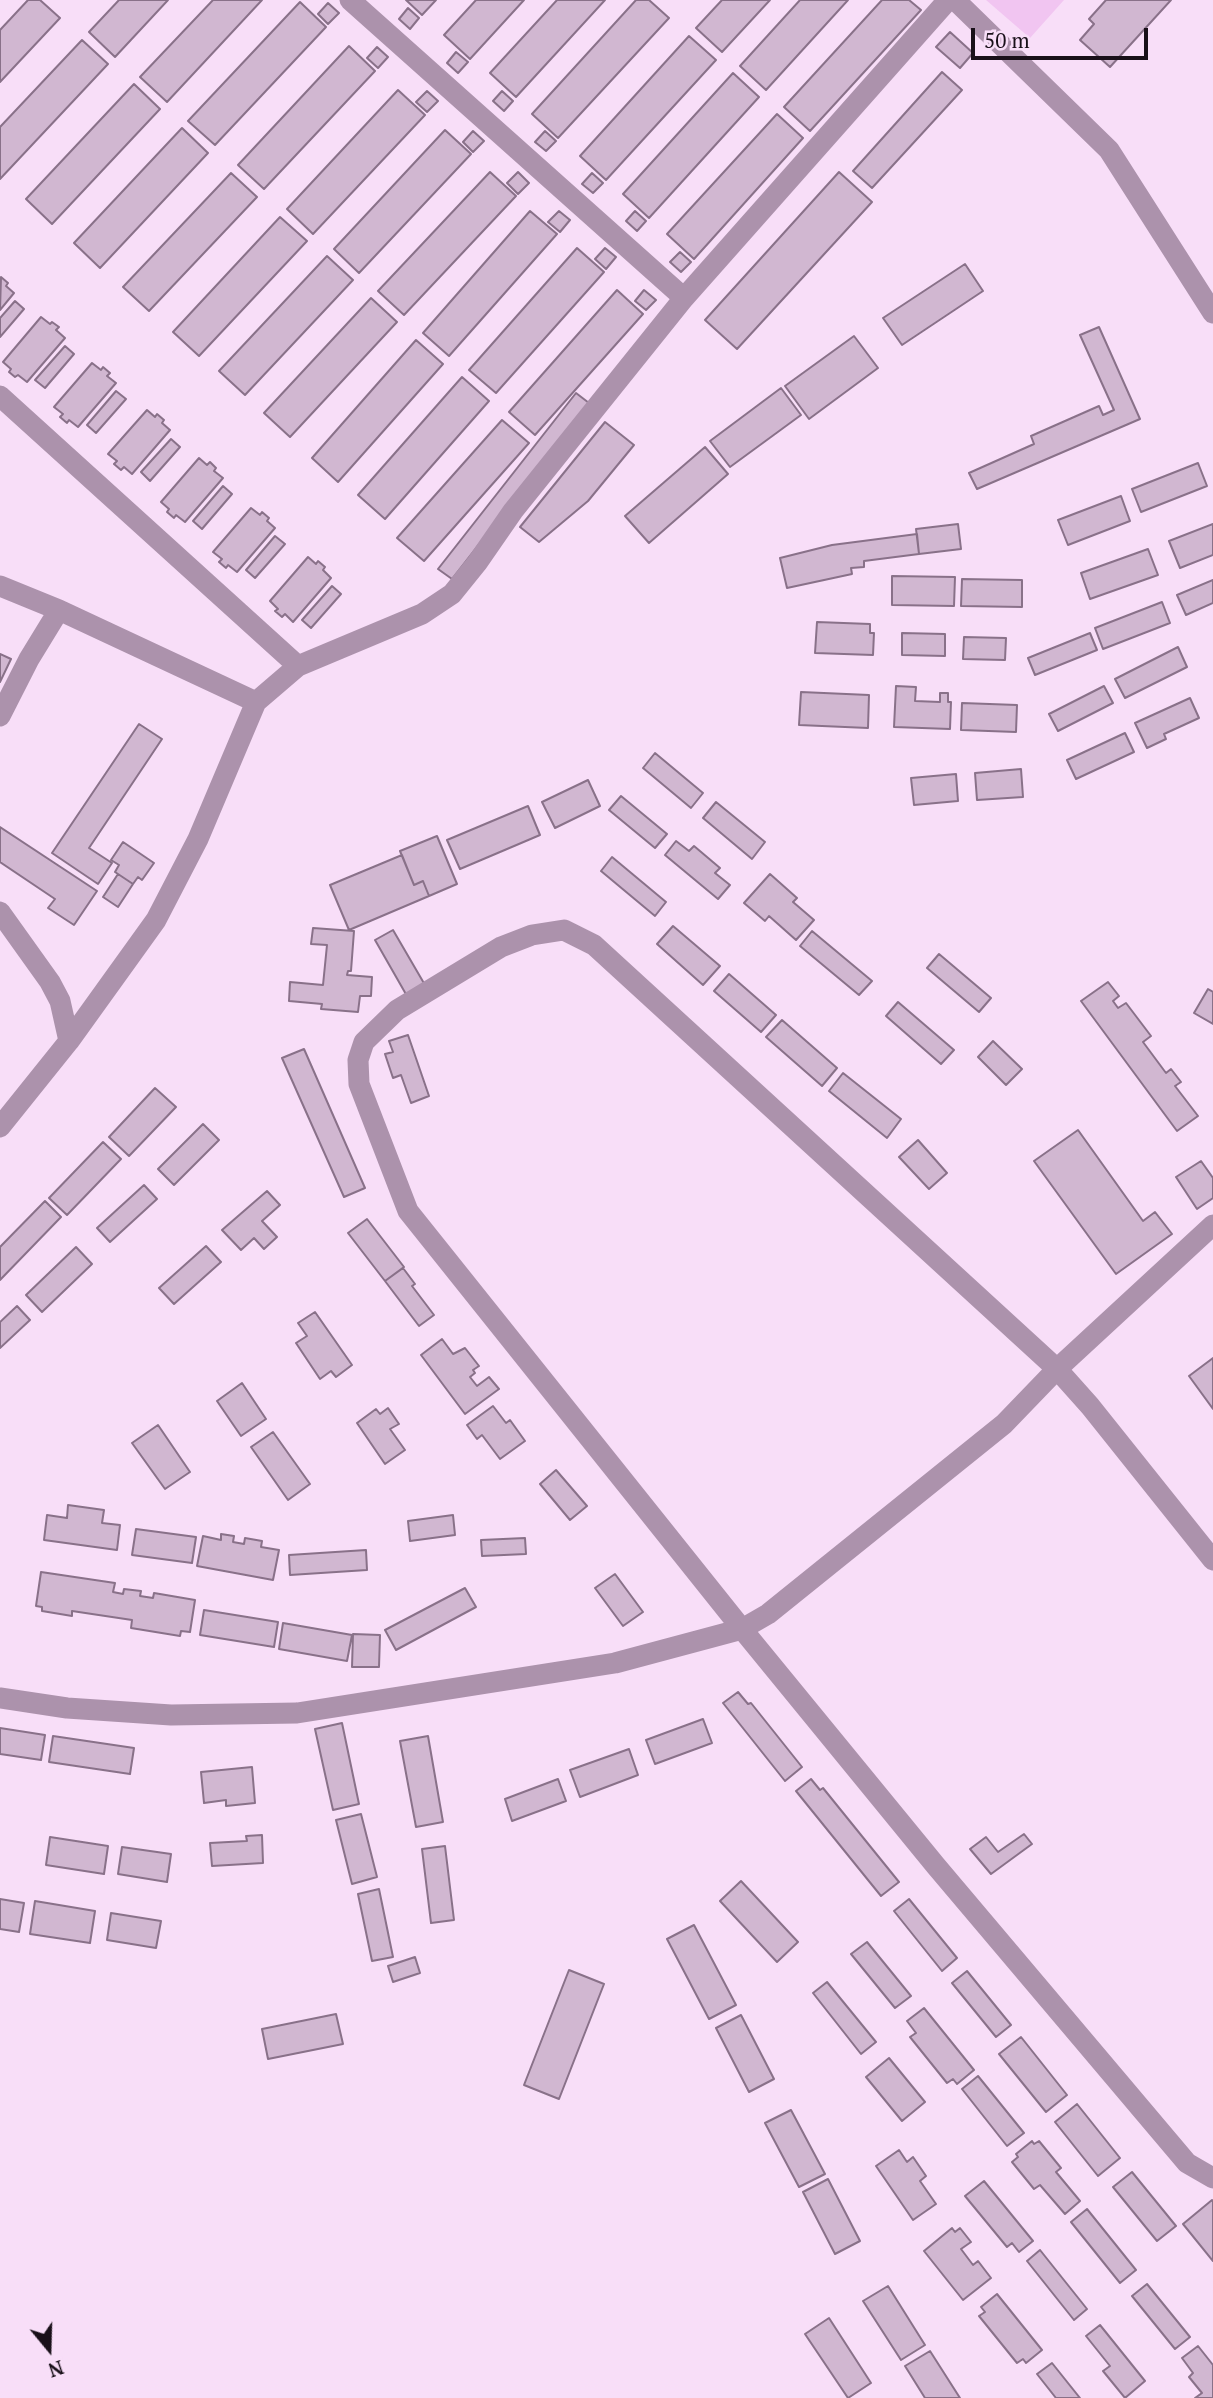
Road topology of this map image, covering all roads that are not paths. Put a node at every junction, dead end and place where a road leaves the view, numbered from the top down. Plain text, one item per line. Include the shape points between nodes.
1 (350, 0) edge
2 (948, 0) edge
3 (955, 0) edge
4 (684, 298) junction
5 (1213, 313) edge
6 (0, 396) edge
7 (0, 586) edge
8 (59, 610) junction
9 (298, 666) junction
10 (256, 702) junction
11 (0, 716) edge
12 (0, 912) edge
13 (69, 1041) junction
14 (0, 1127) edge
15 (1213, 1225) edge
16 (1057, 1369) junction
17 (1213, 1560) edge
18 (743, 1629) junction
19 (0, 1698) edge
20 (1213, 2178) edge

1 - 4 street
2 - 4 street
3 - 5 street via 1109,150
4 - 9 street via 452,594 422,614
6 - 9 street
7 - 8 street
8 - 10 street
8 - 11 street
9 - 10 street
10 - 13 street via 198,839 156,920
12 - 13 street via 50,982 60,1001
13 - 14 street
15 - 16 street
16 - 17 street
16 - 18 street via 1004,1424 768,1614
16 - 18 street via 594,945 564,930 532,935 501,947 397,1010 364,1042 358,1060 359,1084 408,1211
18 - 19 street via 615,1663 297,1713 171,1715
18 - 20 street via 1187,2163

